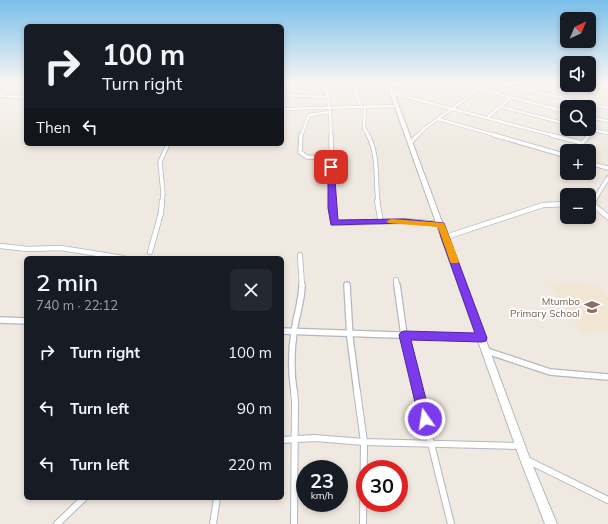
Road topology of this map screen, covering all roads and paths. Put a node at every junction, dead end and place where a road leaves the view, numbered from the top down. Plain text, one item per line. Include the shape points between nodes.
1 (382, 106) edge
2 (397, 106) edge
3 (443, 106) edge
4 (456, 106) edge
5 (547, 106) edge
6 (363, 107) junction
7 (501, 107) joint
8 (330, 108) junction
9 (284, 109) edge
10 (453, 109) junction
11 (560, 110) edge
12 (330, 112) junction
13 (488, 117) junction
14 (596, 118) edge
15 (438, 119) junction
16 (608, 121) edge
17 (560, 122) edge
18 (596, 131) edge
19 (608, 133) edge
20 (588, 136) edge
21 (411, 142) junction
22 (582, 143) joint
23 (167, 146) edge
24 (560, 154) edge
25 (330, 158) junction
26 (596, 165) edge
27 (608, 168) edge
28 (608, 178) edge
29 (596, 195) edge
30 (560, 204) edge
31 (596, 208) edge
32 (608, 217) edge
33 (381, 222) junction
34 (441, 224) junction
35 (446, 237) junction
36 (0, 246) edge
37 (150, 252) dead end
38 (300, 255) dead end
39 (111, 256) edge
40 (396, 280) dead end
41 (347, 285) dead end
42 (0, 320) edge
43 (24, 321) edge
44 (284, 331) edge
45 (294, 332) junction
46 (350, 333) junction
47 (404, 335) junction
48 (482, 338) junction
49 (487, 351) junction
50 (608, 378) edge
51 (284, 440) edge
52 (294, 440) junction
53 (364, 442) junction
54 (430, 443) junction
55 (521, 446) junction
56 (525, 459) junction
57 (82, 500) edge
58 (217, 500) edge
59 (608, 500) edge
60 (57, 524) edge
61 (213, 524) edge
62 (294, 524) edge
63 (363, 524) edge
64 (451, 524) edge
65 (551, 524) edge

1 - 6 street
2 - 21 street
3 - 10 street
4 - 10 street
5 - 11 street
6 - 8 street
6 - 33 street via 364,128 376,153
7 - 13 street
7 - 17 street
8 - 9 street
8 - 12 street
10 - 13 street
10 - 15 street
12 - 25 street
12 - 25 street via 309,116 299,147 300,152 307,157
13 - 22 street
14 - 16 street
15 - 21 street via 424,128
15 - 24 street
18 - 19 street
20 - 22 street
21 - 34 street
23 - 37 street via 160,162 163,193 161,213
25 - 33 street via 334,223
26 - 27 street
28 - 29 street
30 - 35 street via 543,205
31 - 32 street
33 - 34 street
34 - 35 street
35 - 48 street
36 - 39 street via 28,249 61,248
38 - 45 street via 302,294
40 - 47 street
41 - 46 street
42 - 43 street
44 - 45 street
45 - 46 street
45 - 52 street via 291,368 295,402
46 - 47 street
46 - 53 street
47 - 48 street
47 - 54 street
48 - 49 street
49 - 50 street via 550,372
49 - 55 street
51 - 52 street
52 - 53 street via 314,438
52 - 62 street
53 - 54 street
53 - 63 street
54 - 55 street
54 - 64 street
55 - 56 street
56 - 59 street
56 - 65 street
57 - 60 street
58 - 61 street

